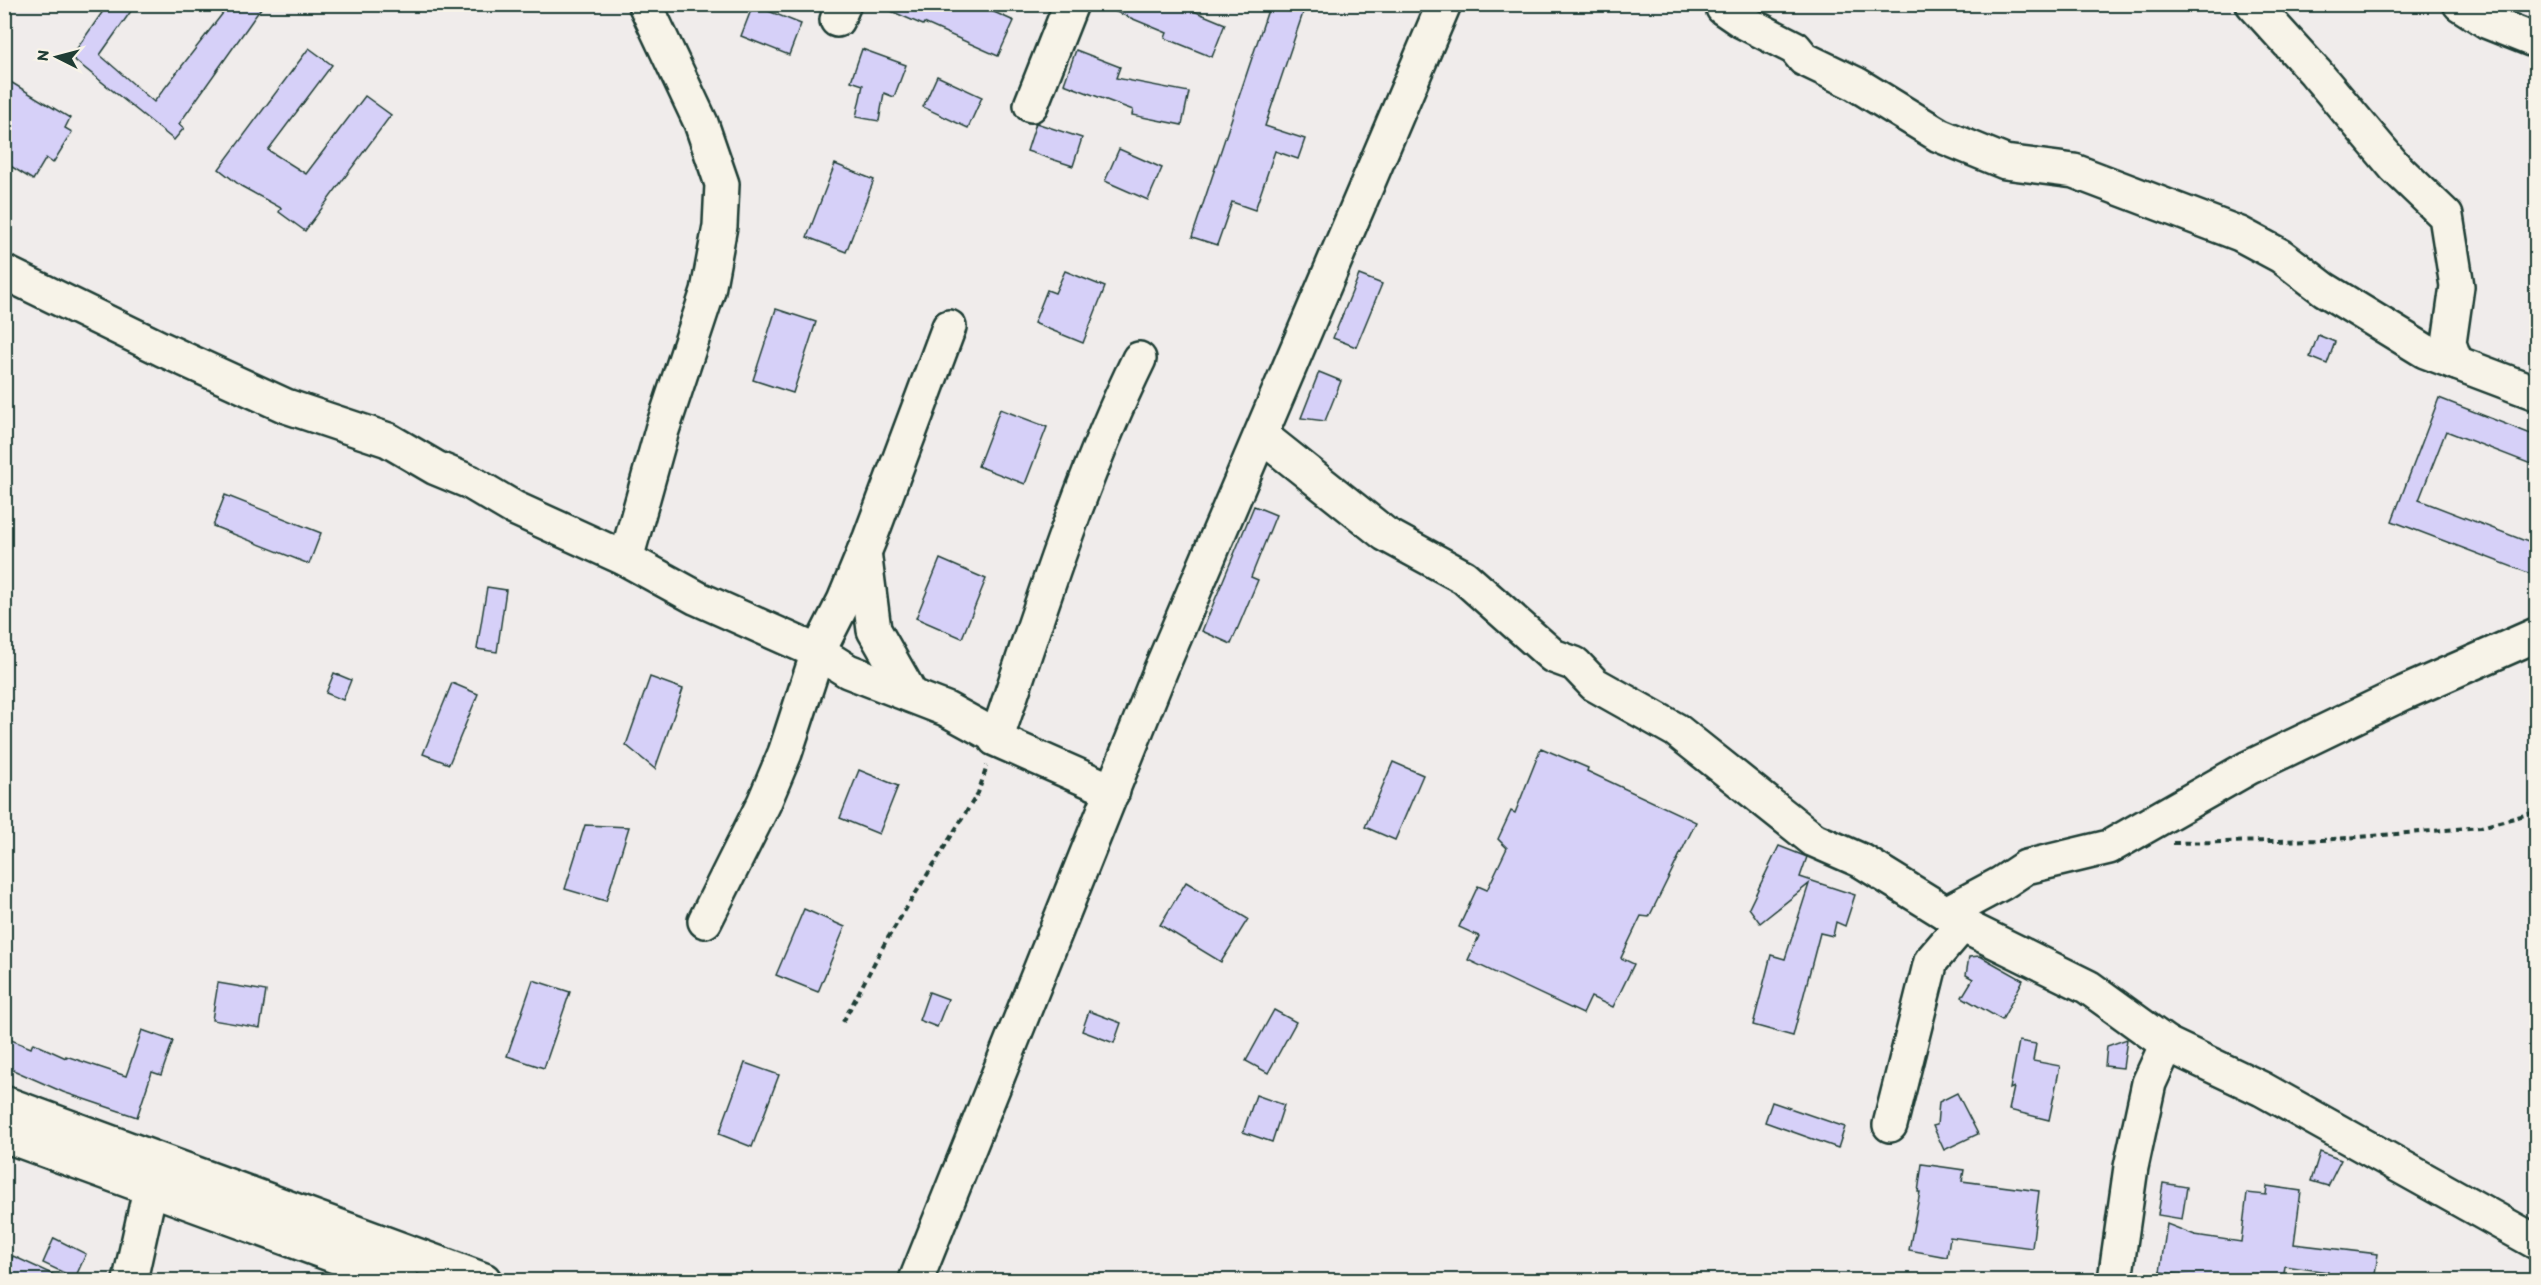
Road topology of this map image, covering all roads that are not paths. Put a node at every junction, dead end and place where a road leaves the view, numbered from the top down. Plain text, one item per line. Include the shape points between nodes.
1 (645, 4) edge
2 (1071, 4) edge
3 (1444, 4) edge
4 (1722, 4) edge
5 (2253, 4) edge
6 (2460, 4) edge
7 (2536, 41) edge
8 (1031, 105) dead end
9 (4, 272) edge
10 (949, 327) dead end
11 (1139, 359) dead end
12 (2457, 363) junction
13 (2536, 393) edge
14 (1262, 436) junction
15 (864, 551) junction
16 (626, 559) junction
17 (2536, 635) edge
18 (818, 652) junction
19 (911, 695) junction
20 (996, 738) junction
21 (1113, 790) junction
22 (1954, 919) junction
23 (705, 921) dead end
24 (2167, 1044) junction
25 (4, 1103) edge
26 (1890, 1125) dead end
27 (4, 1135) edge
28 (150, 1189) junction
29 (311, 1233) junction
30 (2536, 1242) edge
31 (130, 1281) edge
32 (401, 1281) edge
33 (484, 1281) edge
34 (916, 1281) edge
35 (2115, 1281) edge

1 - 16 street via 701,123 722,184 720,226 708,291 662,430
2 - 8 street
3 - 14 street
4 - 12 street via 1742,21 1795,48 1804,59 1856,84 1939,135 2005,162 2074,171 2241,234 2425,351
5 - 12 street via 2395,167 2446,216 2457,286 2449,344
6 - 7 street via 2488,22
9 - 16 street via 286,406 388,440 514,508
10 - 15 street
11 - 20 street via 1098,451
12 - 13 street
14 - 21 street
14 - 22 street via 1385,534 1464,577 1553,656 1575,664 1594,684 1676,730 1814,840 1863,861
15 - 18 street
15 - 19 street via 874,630
16 - 18 street via 697,598
17 - 22 street via 2248,768 2109,847 2026,867
18 - 19 street via 848,670
18 - 23 street via 785,753
19 - 20 street via 946,709
20 - 21 street
21 - 34 street
22 - 24 street via 2088,987
22 - 26 street via 1931,961
24 - 30 street via 2262,1089
24 - 35 street via 2149,1083 2131,1167
25 - 29 street
27 - 28 street
28 - 29 street
28 - 31 street
29 - 32 street
29 - 33 street

